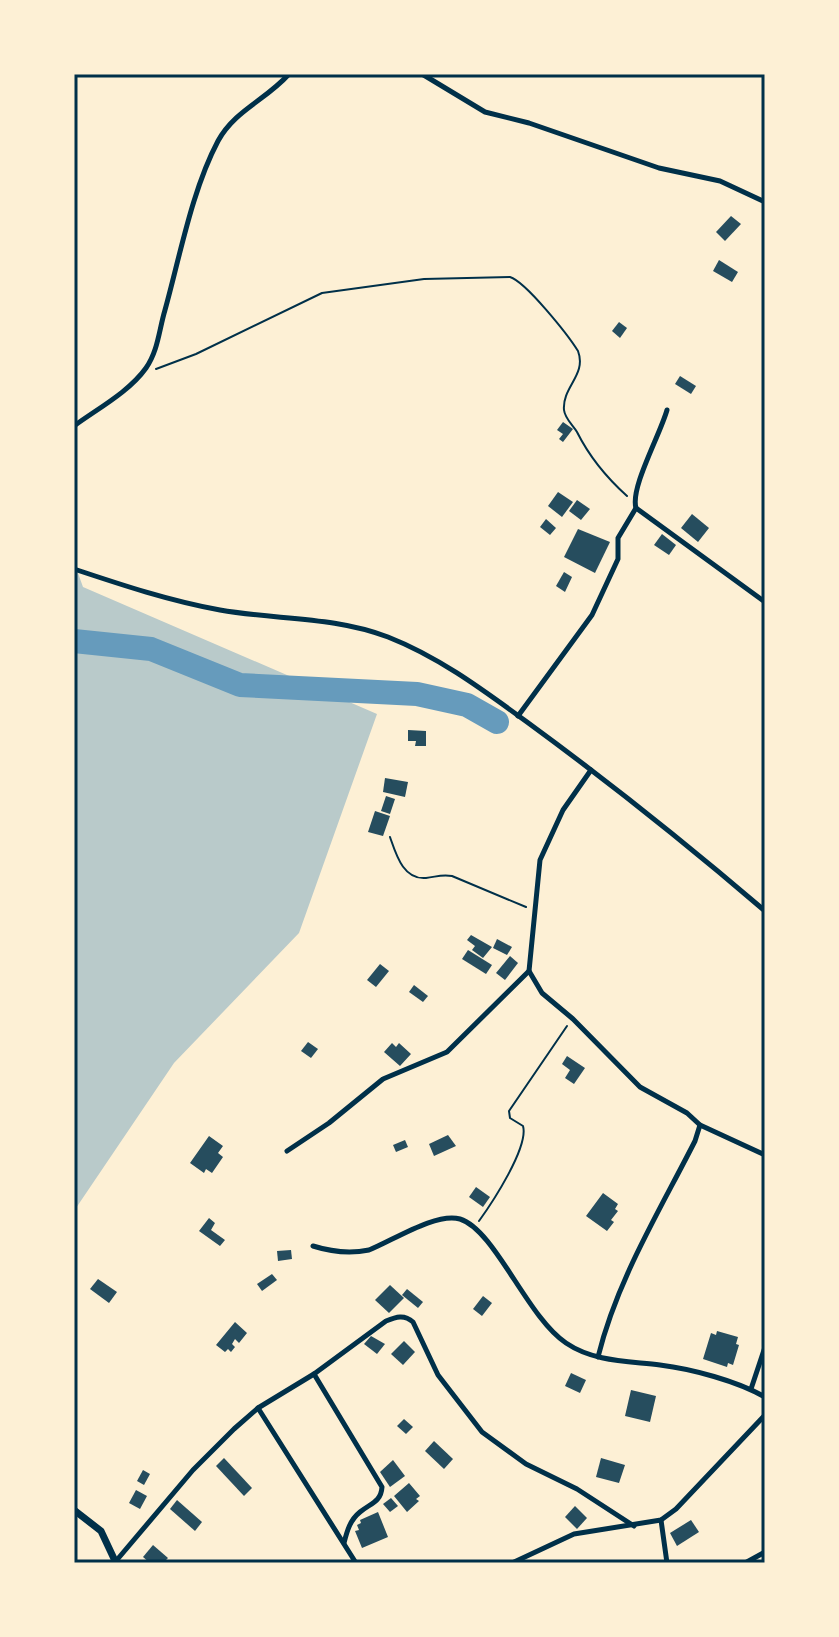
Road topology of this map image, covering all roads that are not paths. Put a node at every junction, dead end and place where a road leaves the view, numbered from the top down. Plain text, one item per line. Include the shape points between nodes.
1 (289, 74) edge
2 (422, 74) edge
3 (765, 202) edge
4 (667, 410) dead end
5 (74, 426) edge
6 (635, 505) junction
7 (74, 569) edge
8 (765, 602) edge
9 (518, 716) junction
10 (591, 770) junction
11 (765, 911) edge
12 (529, 971) junction
13 (700, 1125) junction
14 (287, 1151) dead end
15 (765, 1155) edge
16 (313, 1246) dead end
17 (765, 1347) edge
18 (598, 1357) junction
19 (314, 1374) junction
20 (751, 1389) junction
21 (765, 1397) edge
22 (258, 1408) junction
23 (765, 1415) edge
24 (74, 1510) edge
25 (661, 1520) junction
26 (634, 1526) junction
27 (344, 1543) junction
28 (765, 1552) edge
29 (116, 1562) edge
30 (356, 1563) edge
31 (512, 1563) edge
32 (667, 1563) edge
33 (745, 1563) edge

1 - 5 street via 234,118 219,140 199,186 153,355 142,374
2 - 3 street via 485,112 659,168 720,181
4 - 6 street via 635,491
6 - 8 street
6 - 9 street via 592,615
7 - 9 street via 222,610 307,618 387,637 434,659
9 - 10 street
10 - 11 street
10 - 12 street via 563,810 540,860
12 - 13 street via 542,993 640,1087
12 - 14 street via 447,1052 383,1079
13 - 15 street
13 - 18 street via 623,1281
16 - 18 street via 344,1253 369,1250 443,1219 461,1219 497,1253 542,1321 563,1342
17 - 20 street
18 - 20 street via 663,1365
19 - 22 street
19 - 26 street via 386,1321 409,1318 438,1375 482,1432 526,1464
19 - 27 street via 382,1487 378,1500 351,1523
20 - 21 street
22 - 27 street
22 - 29 street via 193,1470
23 - 25 street
24 - 29 street via 101,1531
25 - 26 street
25 - 32 street
26 - 31 street via 574,1534
27 - 30 street
28 - 33 street

